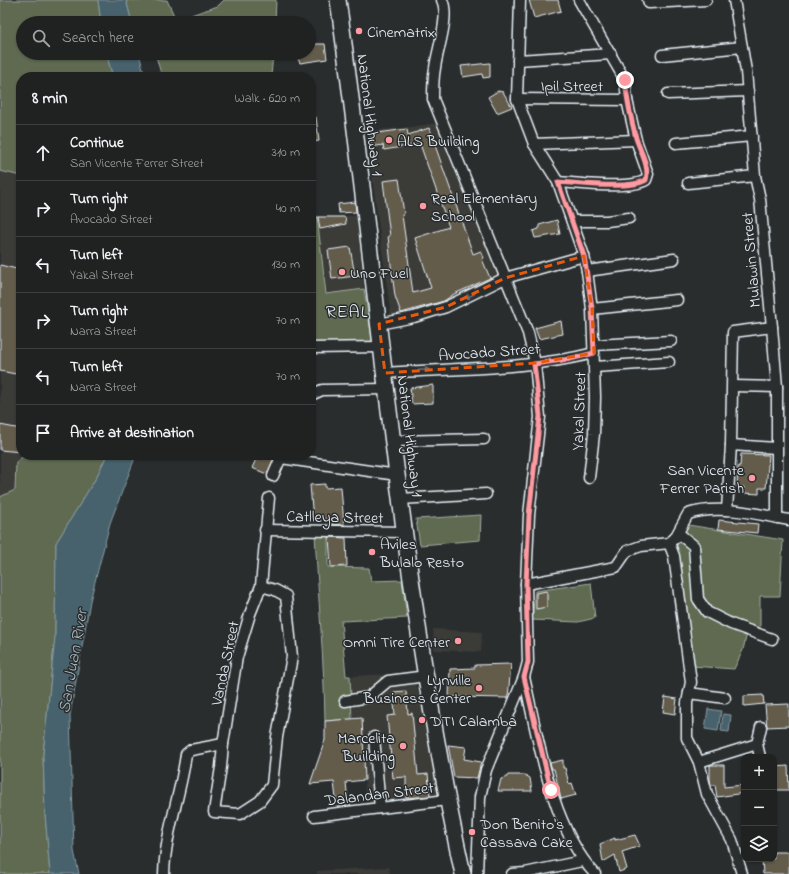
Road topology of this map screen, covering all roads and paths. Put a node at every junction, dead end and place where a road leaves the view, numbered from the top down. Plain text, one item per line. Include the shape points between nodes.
1 (338, 0) edge
2 (442, 0) edge
3 (520, 0) edge
4 (579, 0) edge
5 (648, 0) edge
6 (706, 0) edge
7 (734, 0) edge
8 (742, 47) junction
9 (611, 54) junction
10 (662, 55) dead end
11 (518, 60) junction
12 (748, 91) junction
13 (668, 94) dead end
14 (517, 99) junction
15 (627, 100) junction
16 (752, 136) junction
17 (636, 140) junction
18 (676, 143) dead end
19 (534, 144) junction
20 (755, 176) junction
21 (558, 182) junction
22 (688, 183) dead end
23 (629, 218) dead end
24 (572, 221) junction
25 (584, 256) junction
26 (674, 259) dead end
27 (587, 271) junction
28 (505, 278) junction
29 (677, 300) dead end
30 (592, 308) junction
31 (379, 324) junction
32 (772, 327) junction
33 (671, 341) dead end
34 (381, 347) junction
35 (316, 348) edge
36 (594, 349) junction
37 (669, 362) dead end
38 (534, 364) junction
39 (595, 367) junction
40 (385, 373) junction
41 (733, 386) junction
42 (777, 388) junction
43 (386, 389) junction
44 (316, 393) edge
45 (484, 439) dead end
46 (394, 441) junction
47 (731, 445) junction
48 (776, 448) junction
49 (280, 460) edge
50 (306, 460) edge
51 (397, 475) junction
52 (273, 476) dead end
53 (589, 478) dead end
54 (486, 494) dead end
55 (269, 498) dead end
56 (400, 499) junction
57 (727, 510) junction
58 (777, 518) junction
59 (789, 520) edge
60 (265, 530) junction
61 (405, 532) junction
62 (678, 532) junction
63 (669, 543) junction
64 (526, 584) junction
65 (261, 586) junction
66 (772, 639) dead end
67 (426, 676) junction
68 (524, 677) junction
69 (689, 693) junction
70 (725, 698) dead end
71 (344, 701) dead end
72 (761, 727) dead end
73 (374, 737) dead end
74 (223, 744) junction
75 (757, 744) junction
76 (759, 754) edge
77 (699, 762) junction
78 (447, 800) junction
79 (380, 808) junction
80 (314, 816) dead end
81 (582, 861) junction
82 (164, 874) edge
83 (463, 874) edge
84 (477, 874) edge
85 (512, 874) edge
86 (594, 874) edge
87 (742, 874) edge

1 - 31 highway, National Highway 1
2 - 28 street via 443,24 434,68 433,100
3 - 11 street, Yakal Street
4 - 9 street
5 - 6 street via 649,3
7 - 8 street, Mulawin Street
8 - 10 street
8 - 12 street, Mulawin Street
9 - 11 street
9 - 15 street via 625,80
11 - 14 street, Yakal Street
12 - 13 street
12 - 16 street, Mulawin Street
14 - 15 street, Ipil Street
14 - 19 street, Yakal Street
15 - 17 street
16 - 18 street
16 - 20 street, Mulawin Street
17 - 19 street
17 - 21 street via 648,174 646,180 640,183 615,185
19 - 21 street, Yakal Street
20 - 22 street
20 - 32 street, Mulawin Street via 760,199
21 - 24 street, Yakal Street
23 - 24 street
24 - 25 street, Yakal Street
25 - 27 street, Yakal Street
25 - 28 street
26 - 27 street
27 - 30 street, Yakal Street
28 -> 31 street via 446,308
28 - 38 street via 528,333
29 - 30 street
30 - 36 street, Yakal Street
31 - 34 highway, National Highway 1
32 - 41 street via 732,332
32 - 42 street, Mulawin Street
33 - 36 street, Avocado Street
34 - 35 street
34 - 40 highway, National Highway 1
36 - 38 street, Avocado Street via 570,359
36 - 39 street, Yakal Street
37 - 39 street
40 -> 38 street, Avocado Street
38 - 64 street via 540,416 529,515
39 - 53 street, Yakal Street via 594,434
40 - 43 highway, National Highway 1
41 - 42 street
41 - 47 street
42 - 48 street, Mulawin Street
43 - 44 street via 322,390
43 - 46 highway, National Highway 1
45 - 46 street
46 - 51 highway, National Highway 1
47 - 48 street
47 - 57 street
48 - 58 street, Mulawin Street
49 - 52 street
50 - 51 street
51 - 56 highway, National Highway 1
54 - 56 street
55 - 60 street, Vanda Street
56 - 61 highway, National Highway 1
57 - 58 street
57 - 62 street via 688,514
58 - 59 street
60 - 61 street, Catlleya Street
60 - 65 street, Vanda Street
61 - 67 highway, National Highway 1
62 - 63 street
62 - 66 street via 694,546 698,599 708,612 731,624
63 - 64 street via 641,546 627,551 616,567
63 - 69 street via 674,556 690,682
64 - 68 street via 528,662
65 - 74 street, Vanda Street via 237,656
65 - 74 street, Vanda Street via 286,596 292,657 272,785 260,801 240,814 214,812
67 - 71 street via 388,681 369,697
67 - 78 highway, National Highway 1
68 - 81 street via 551,790
68 - 84 street via 486,770 480,797
69 - 70 street
69 - 77 street via 687,738
72 - 75 street
73 - 79 street
74 - 82 street via 191,750 186,754 169,829
75 - 76 street
75 - 77 street
77 - 87 street via 707,794 732,840
78 - 79 street, Dalandan Street
78 - 83 highway, National Highway 1
79 - 80 street, Dalandan Street
81 - 85 street
81 - 86 street

